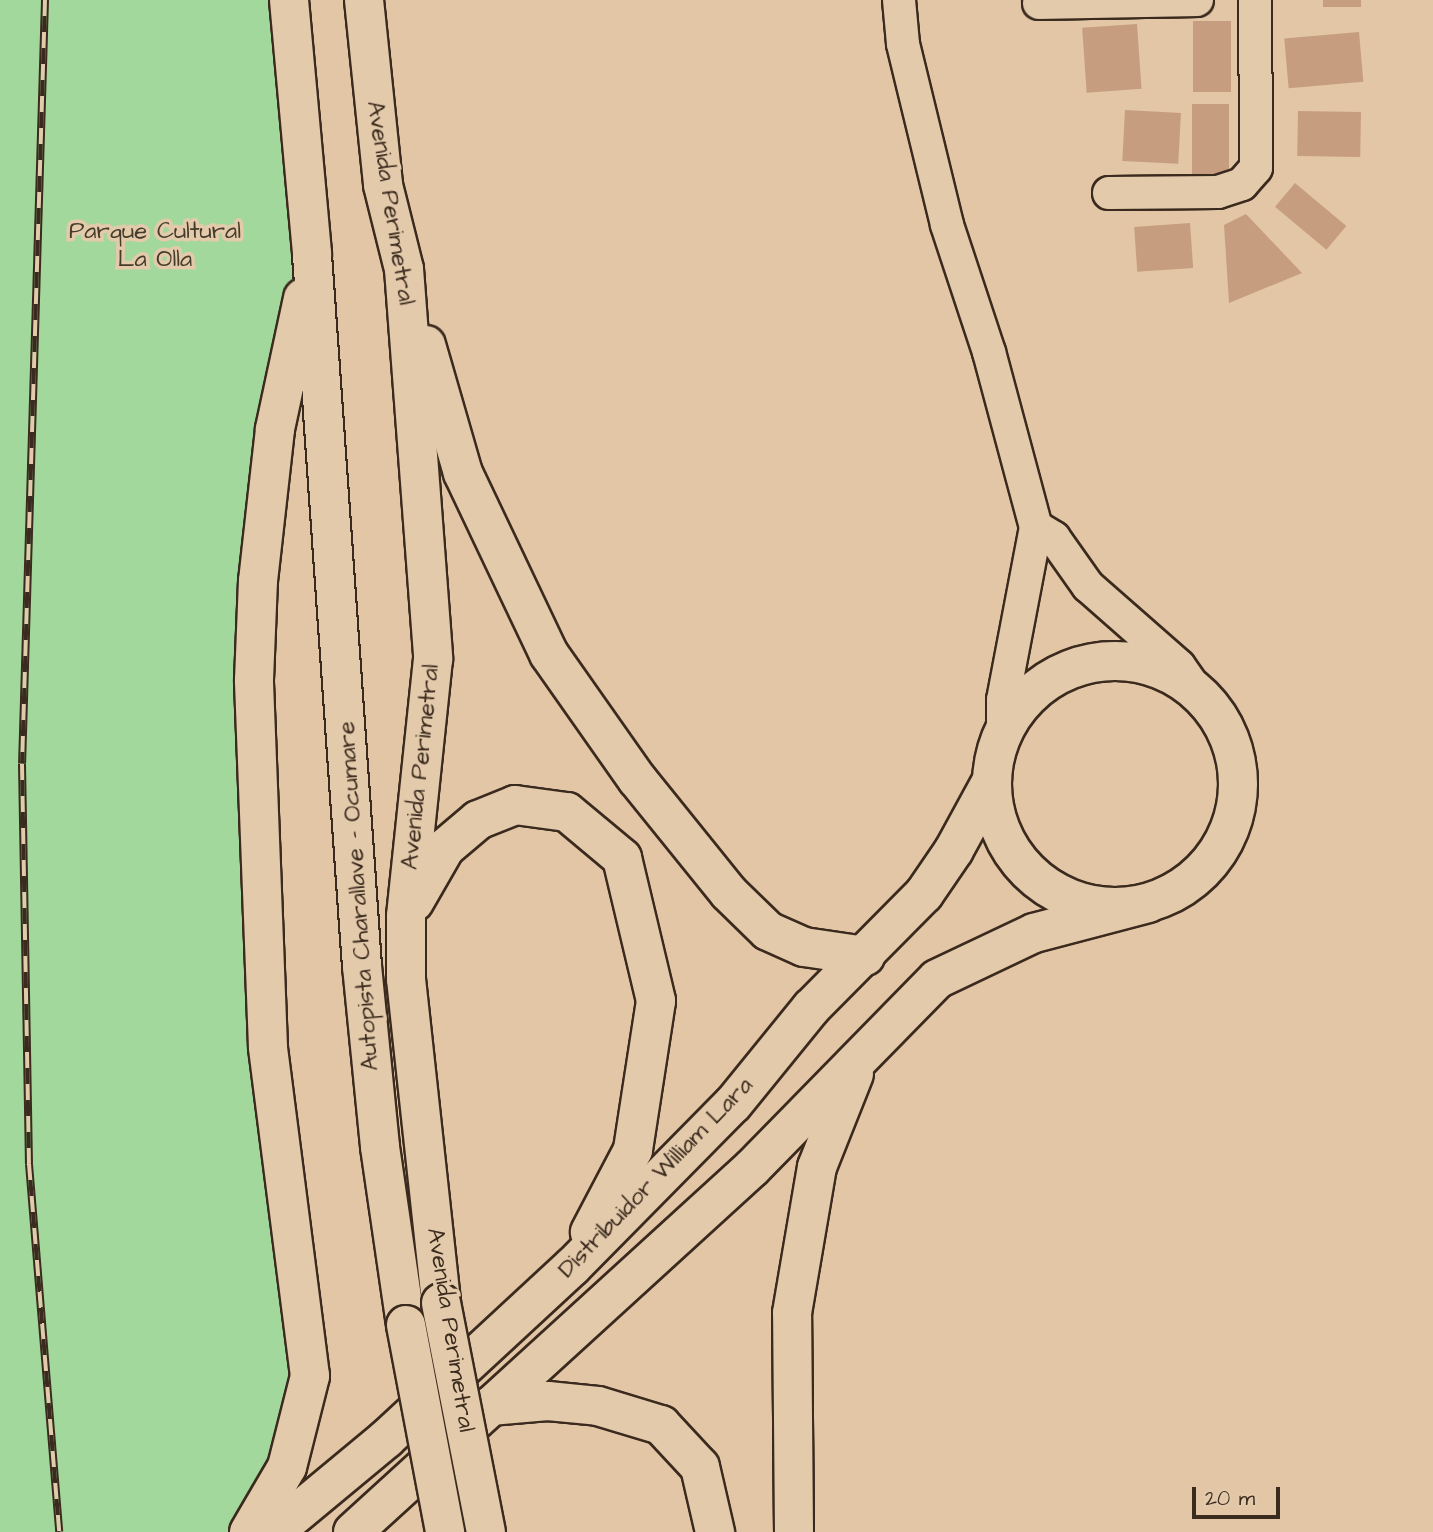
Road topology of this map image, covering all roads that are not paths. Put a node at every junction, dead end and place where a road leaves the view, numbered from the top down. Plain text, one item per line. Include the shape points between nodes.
1 (289, 0) edge
2 (364, 0) edge
3 (899, 0) edge
4 (1197, 0) edge
5 (1255, 0) edge
6 (1039, 2) dead end
7 (1109, 193) dead end
8 (312, 255) junction
9 (404, 269) junction
10 (1036, 527) junction
11 (1196, 690) junction
12 (1003, 732) junction
13 (991, 782) junction
14 (1148, 903) junction
15 (406, 916) junction
16 (865, 956) junction
17 (862, 1056) junction
18 (572, 1267) junction
19 (491, 1406) junction
20 (249, 1532) edge
21 (274, 1532) edge
22 (353, 1532) edge
23 (444, 1532) edge
24 (486, 1532) edge
25 (715, 1532) edge
26 (794, 1532) edge

1 - 8 highway
2 - 9 highway, Avenida Perimetral via 383,185
3 - 10 street via 903,44 947,225 989,352
4 - 6 street
5 - 7 street via 1255,168 1242,184 1218,192
8 - 20 highway via 275,429 258,581 254,680 268,1047 310,1376 287,1467
8 - 23 highway, Autopista Charallave - Ocumare, bridge via 362,966 380,1147 406,1325
9 - 15 highway, Avenida Perimetral via 433,659
9 - 16 highway via 463,473 550,654 645,789 729,893 768,932 804,947
10 - 11 street via 1054,538 1088,586 1172,660
10 - 12 street via 1003,700
11 - 12 highway, Distribuidor William Lara via 1146,665 1089,664 1062,672 1038,688
11 - 14 highway, Distribuidor William Lara via 1221,719 1236,754 1239,792 1230,830 1211,862 1182,888
12 - 13 highway, Distribuidor William Lara
13 - 14 highway, Distribuidor William Lara via 996,819 1013,853 1039,881 1072,899 1110,907
13 - 16 highway, Distribuidor William Lara via 924,894
14 - 17 highway, Distribuidor William Lara via 1034,933 937,979
15 - 18 highway via 445,848 478,820 515,805 567,812 622,858 656,1001 633,1150
15 - 24 highway, Avenida Perimetral, bridge via 406,979 441,1303
16 - 18 highway, Distribuidor William Lara via 811,1008 733,1104
17 - 19 highway, Distribuidor William Lara via 752,1168
17 - 26 highway via 817,1167 792,1312
18 - 21 highway, Distribuidor William Lara via 386,1439
19 - 22 highway, Distribuidor William Lara
19 - 25 highway via 548,1401 598,1406 661,1425 700,1467

